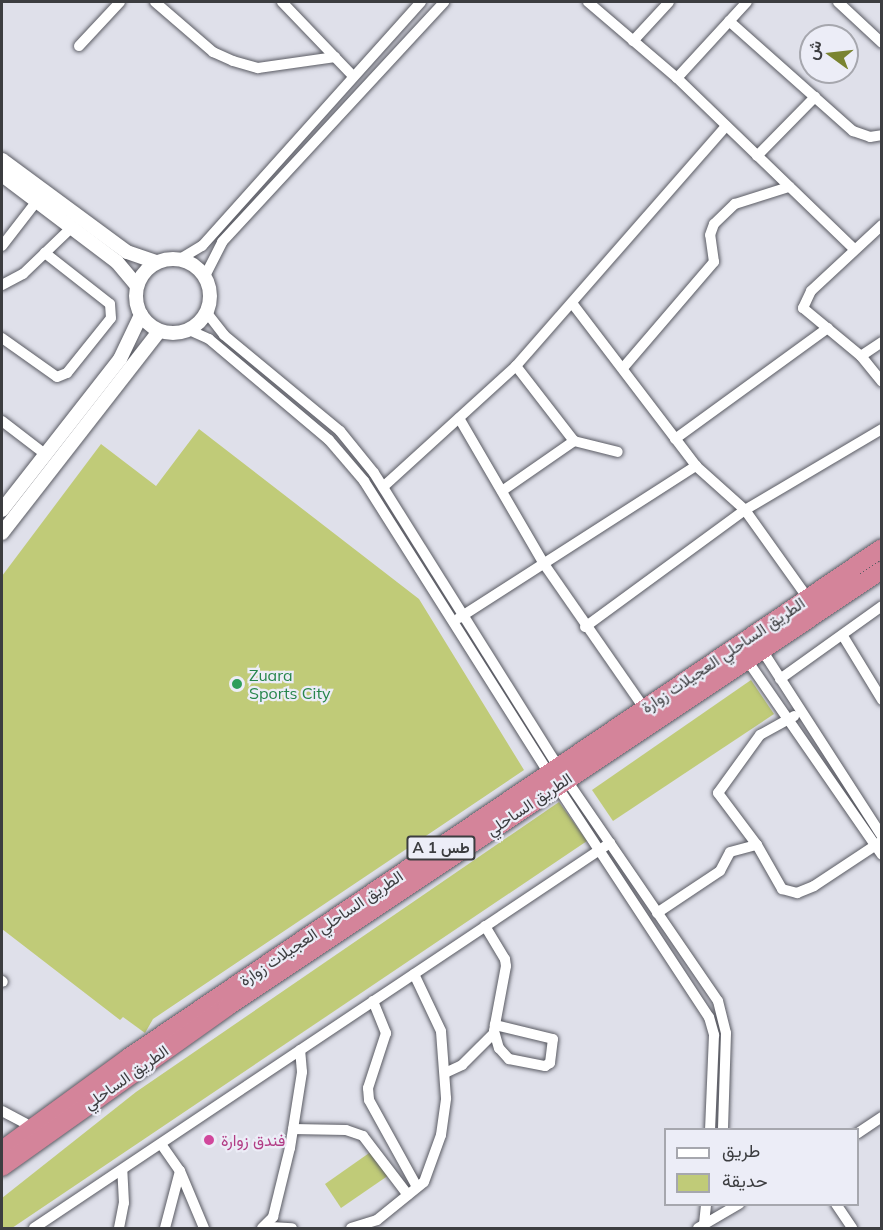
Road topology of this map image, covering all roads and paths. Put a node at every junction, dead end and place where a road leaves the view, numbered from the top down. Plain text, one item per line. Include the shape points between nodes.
1 (120, 2) edge
2 (155, 2) edge
3 (282, 2) edge
4 (422, 2) edge
5 (444, 2) edge
6 (588, 2) edge
7 (669, 2) edge
8 (747, 2) edge
9 (838, 2) edge
10 (729, 21) junction
11 (633, 41) junction
12 (882, 43) edge
13 (79, 46) dead end
14 (335, 57) junction
15 (352, 75) junction
16 (677, 78) junction
17 (815, 97) junction
18 (726, 126) junction
19 (882, 135) edge
20 (757, 156) junction
21 (2, 160) edge
22 (2, 175) edge
23 (789, 187) junction
24 (36, 202) junction
25 (882, 225) edge
26 (71, 228) junction
27 (2, 246) edge
28 (854, 249) junction
29 (45, 253) junction
30 (180, 259) junction
31 (156, 262) junction
32 (205, 276) junction
33 (2, 285) edge
34 (137, 286) junction
35 (572, 303) junction
36 (207, 312) junction
37 (141, 315) junction
38 (828, 328) junction
39 (189, 330) junction
40 (159, 331) junction
41 (2, 338) edge
42 (882, 342) edge
43 (861, 356) junction
44 (516, 366) junction
45 (623, 368) junction
46 (882, 382) edge
47 (459, 418) junction
48 (2, 421) edge
49 (882, 429) edge
50 (675, 439) junction
51 (348, 441) junction
52 (574, 441) junction
53 (338, 449) junction
54 (618, 452) dead end
55 (45, 454) junction
56 (696, 466) junction
57 (383, 487) junction
58 (502, 491) junction
59 (2, 510) edge
60 (745, 510) junction
61 (2, 533) edge
62 (882, 548) edge
63 (544, 564) junction
64 (882, 570) edge
65 (807, 597) junction
66 (882, 606) edge
67 (464, 615) junction
68 (453, 622) junction
69 (585, 627) junction
70 (843, 636) junction
71 (755, 655) junction
72 (780, 679) junction
73 (881, 700) edge
74 (644, 708) junction
75 (800, 713) junction
76 (788, 719) junction
77 (558, 777) junction
78 (858, 812) junction
79 (882, 836) edge
80 (610, 843) junction
81 (878, 843) edge
82 (757, 845) junction
83 (599, 850) junction
84 (882, 855) edge
85 (657, 913) junction
86 (485, 926) junction
87 (665, 926) junction
88 (655, 933) junction
89 (414, 974) junction
90 (373, 1001) junction
91 (494, 1029) junction
92 (300, 1050) junction
93 (445, 1073) junction
94 (2, 1111) edge
95 (882, 1117) edge
96 (25, 1123) dead end
97 (710, 1128) edge
98 (723, 1128) edge
99 (293, 1129) junction
100 (859, 1132) edge
101 (161, 1144) junction
102 (2, 1150) edge
103 (2, 1167) edge
104 (122, 1170) junction
105 (180, 1171) junction
106 (412, 1191) junction
107 (706, 1206) edge
108 (837, 1206) edge
109 (719, 1210) edge
110 (375, 1224) edge
111 (701, 1226) edge
112 (268, 1227) edge
113 (39, 1228) edge
114 (119, 1228) edge
115 (165, 1228) edge
116 (204, 1228) edge
117 (292, 1228) edge
118 (351, 1228) edge
119 (852, 1228) edge

1 - 13 street
2 - 14 street via 213,52 233,61 258,68
3 - 14 street
4 - 15 street
5 - 32 street via 222,242
6 - 11 street
7 - 11 street
8 - 10 street
9 - 12 street
10 - 16 street
10 - 17 street
11 - 16 street
14 - 15 street
15 - 30 street via 202,246
16 - 18 street
17 - 19 street via 853,131 870,137
17 - 20 street
18 - 20 street
18 - 35 street
20 - 23 street
21 - 31 street via 127,252
22 - 24 street
23 - 28 street
23 - 45 street via 735,204 714,224 710,235 714,262
24 - 26 street
24 - 27 street
25 - 28 street
26 - 29 street
26 - 34 street via 126,270
28 - 38 street via 804,300 803,308
29 - 33 street via 22,274
29 - 41 street via 110,304 111,318 67,373 57,377
30 - 31 street
30 - 32 street
31 - 34 street
32 - 36 street via 210,288
34 - 37 street
35 - 44 street
35 - 45 street
36 - 39 street
36 - 51 street via 224,335
37 - 40 street
37 - 55 street via 120,359
38 - 43 street
38 - 50 street
39 - 40 street
39 - 53 street via 209,339
40 - 61 street
42 - 43 street
43 - 46 street
44 - 47 street
44 - 52 street
45 - 50 street
47 - 57 street
47 - 58 street
48 - 55 street
49 - 60 street
50 - 56 street
51 - 53 street
51 - 57 street
52 - 54 street
52 - 58 street
53 - 68 street via 364,481
55 - 59 street
56 - 60 street
56 - 63 street
57 - 67 street
58 - 63 street
60 - 65 street
60 - 69 street
62 - 65 highway, الطريق الساحلي العجيلات زوارة / A 1 طس
63 - 67 street
63 - 69 street
64 - 71 highway, الطريق الساحلي / A 1 طس
65 - 74 highway, الطريق الساحلي العجيلات زوارة / A 1 طس
66 - 70 street
67 - 68 street
67 - 77 street
68 - 77 street
69 - 74 street
70 - 72 street
70 - 73 street
71 - 72 street
71 - 76 street
71 - 77 highway, الطريق الساحلي / A 1 طس
72 - 75 street
74 - 77 highway, الطريق الساحلي العجيلات زوارة / A 1 طس
75 - 76 street
75 - 78 street
76 - 78 street
76 - 82 street via 760,735 718,793
77 - 80 street
77 - 83 street
77 - 102 highway, الطريق الساحلي العجيلات زوارة / A 1 طس via 138,1052
77 - 103 highway, الطريق الساحلي / A 1 طس
78 - 79 street
78 - 81 street
80 - 83 street
80 - 85 street
81 - 82 street via 814,886 790,893 782,889
81 - 84 street
82 - 85 street via 730,852 720,871
83 - 86 street
83 - 88 street
85 - 87 street
86 - 89 street
86 - 91 street via 505,959
87 - 88 street
87 - 98 street via 722,1010 726,1034
88 - 97 street via 709,1017 714,1035
89 - 90 street
89 - 93 street via 441,1030
90 - 92 street
90 - 106 street via 386,1033 368,1088 369,1100
91 - 91 street via 499,1048 510,1059 545,1066 550,1063 553,1039
91 - 93 street via 462,1065
92 - 99 street via 302,1072
92 - 101 street
93 - 106 street via 440,1142 427,1178
94 - 96 street
95 - 100 street
99 - 106 street via 346,1130 363,1136
99 - 112 street via 280,1194
101 - 104 street
101 - 105 street
104 - 113 street
104 - 114 street via 124,1203
105 - 115 street
105 - 116 street
106 - 110 street
107 - 111 street
108 - 119 street
109 - 111 street
110 - 118 street
112 - 117 street

